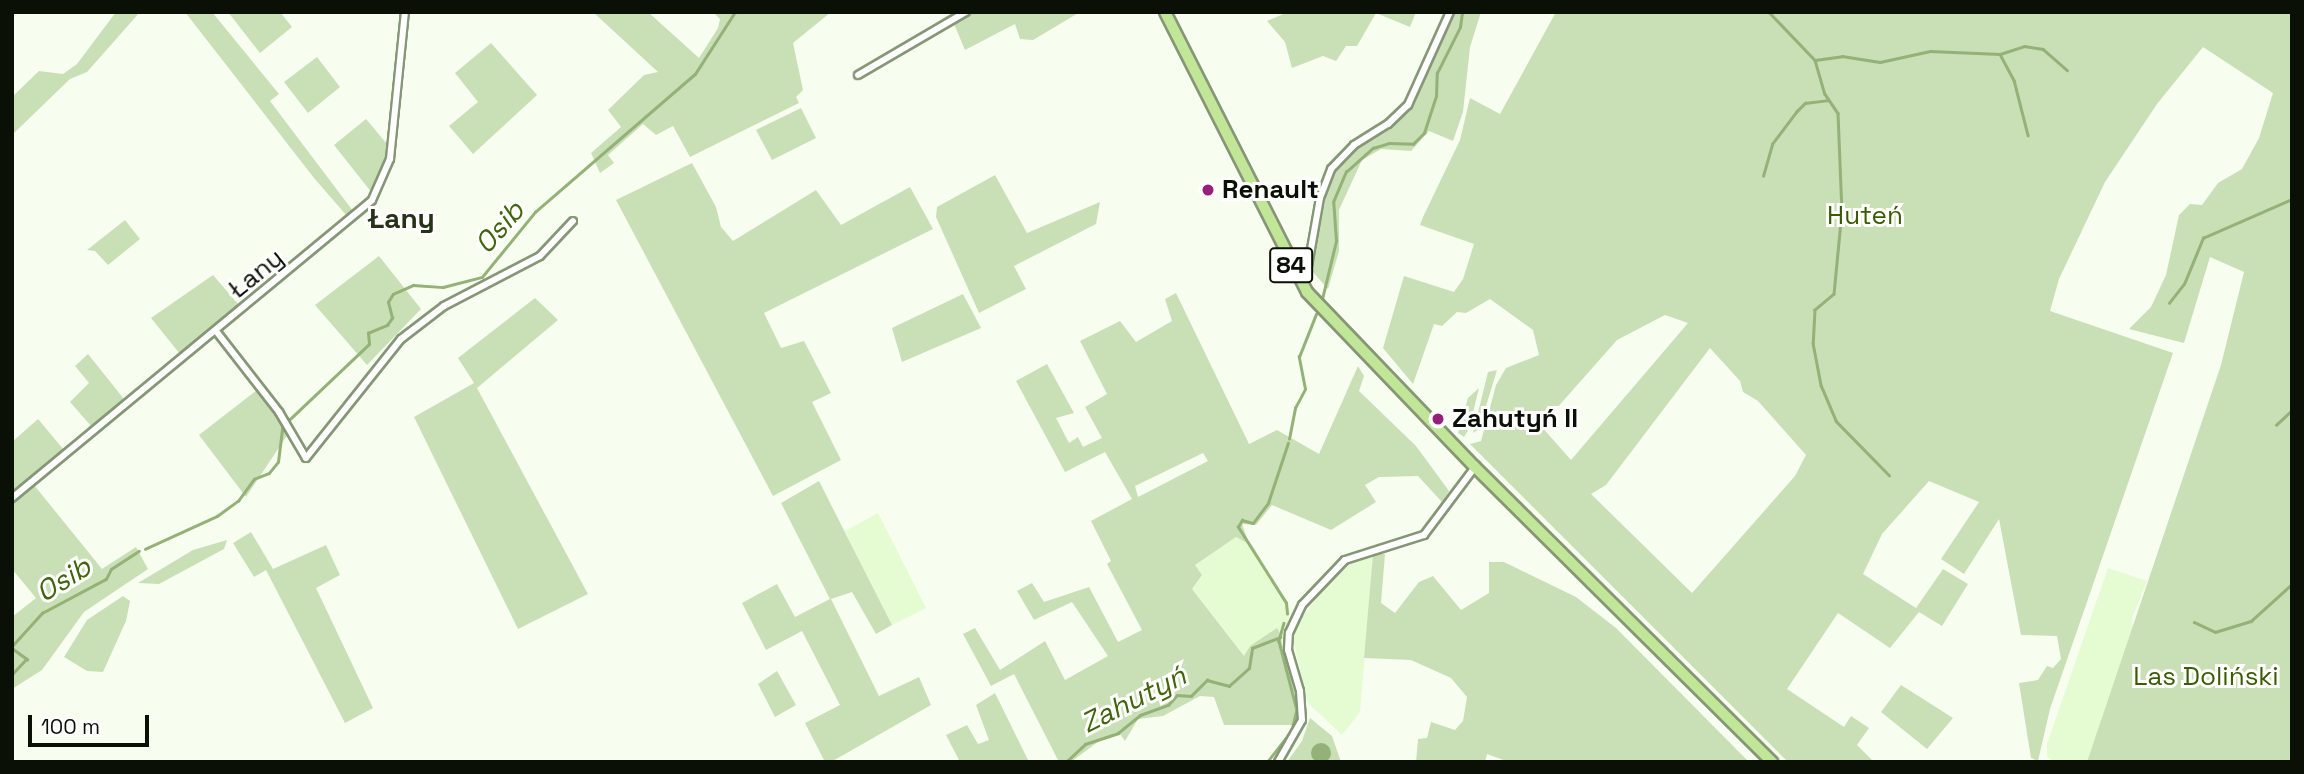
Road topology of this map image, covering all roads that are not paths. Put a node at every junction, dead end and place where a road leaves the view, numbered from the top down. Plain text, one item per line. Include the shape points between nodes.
1 (405, 12) edge
2 (965, 12) edge
3 (1165, 12) edge
4 (1450, 12) edge
5 (858, 75) dead end
6 (573, 221) dead end
7 (1298, 278) junction
8 (216, 331) junction
9 (1475, 467) junction
10 (12, 498) edge
11 (1278, 762) edge
12 (1772, 762) edge

1 - 8 street, Łany via 391,152 379,190 355,218
2 - 5 street
3 - 7 main road, 84
4 - 7 street via 1408,104 1388,124 1354,145 1331,169 1320,198 1308,266
6 - 8 street via 540,256 444,306 401,339 306,458 279,412
7 - 9 main road, 84 via 1324,312
8 - 10 street, Łany
9 - 11 street via 1424,535 1345,560 1302,605 1287,650 1300,691 1302,720
9 - 12 main road, 84

